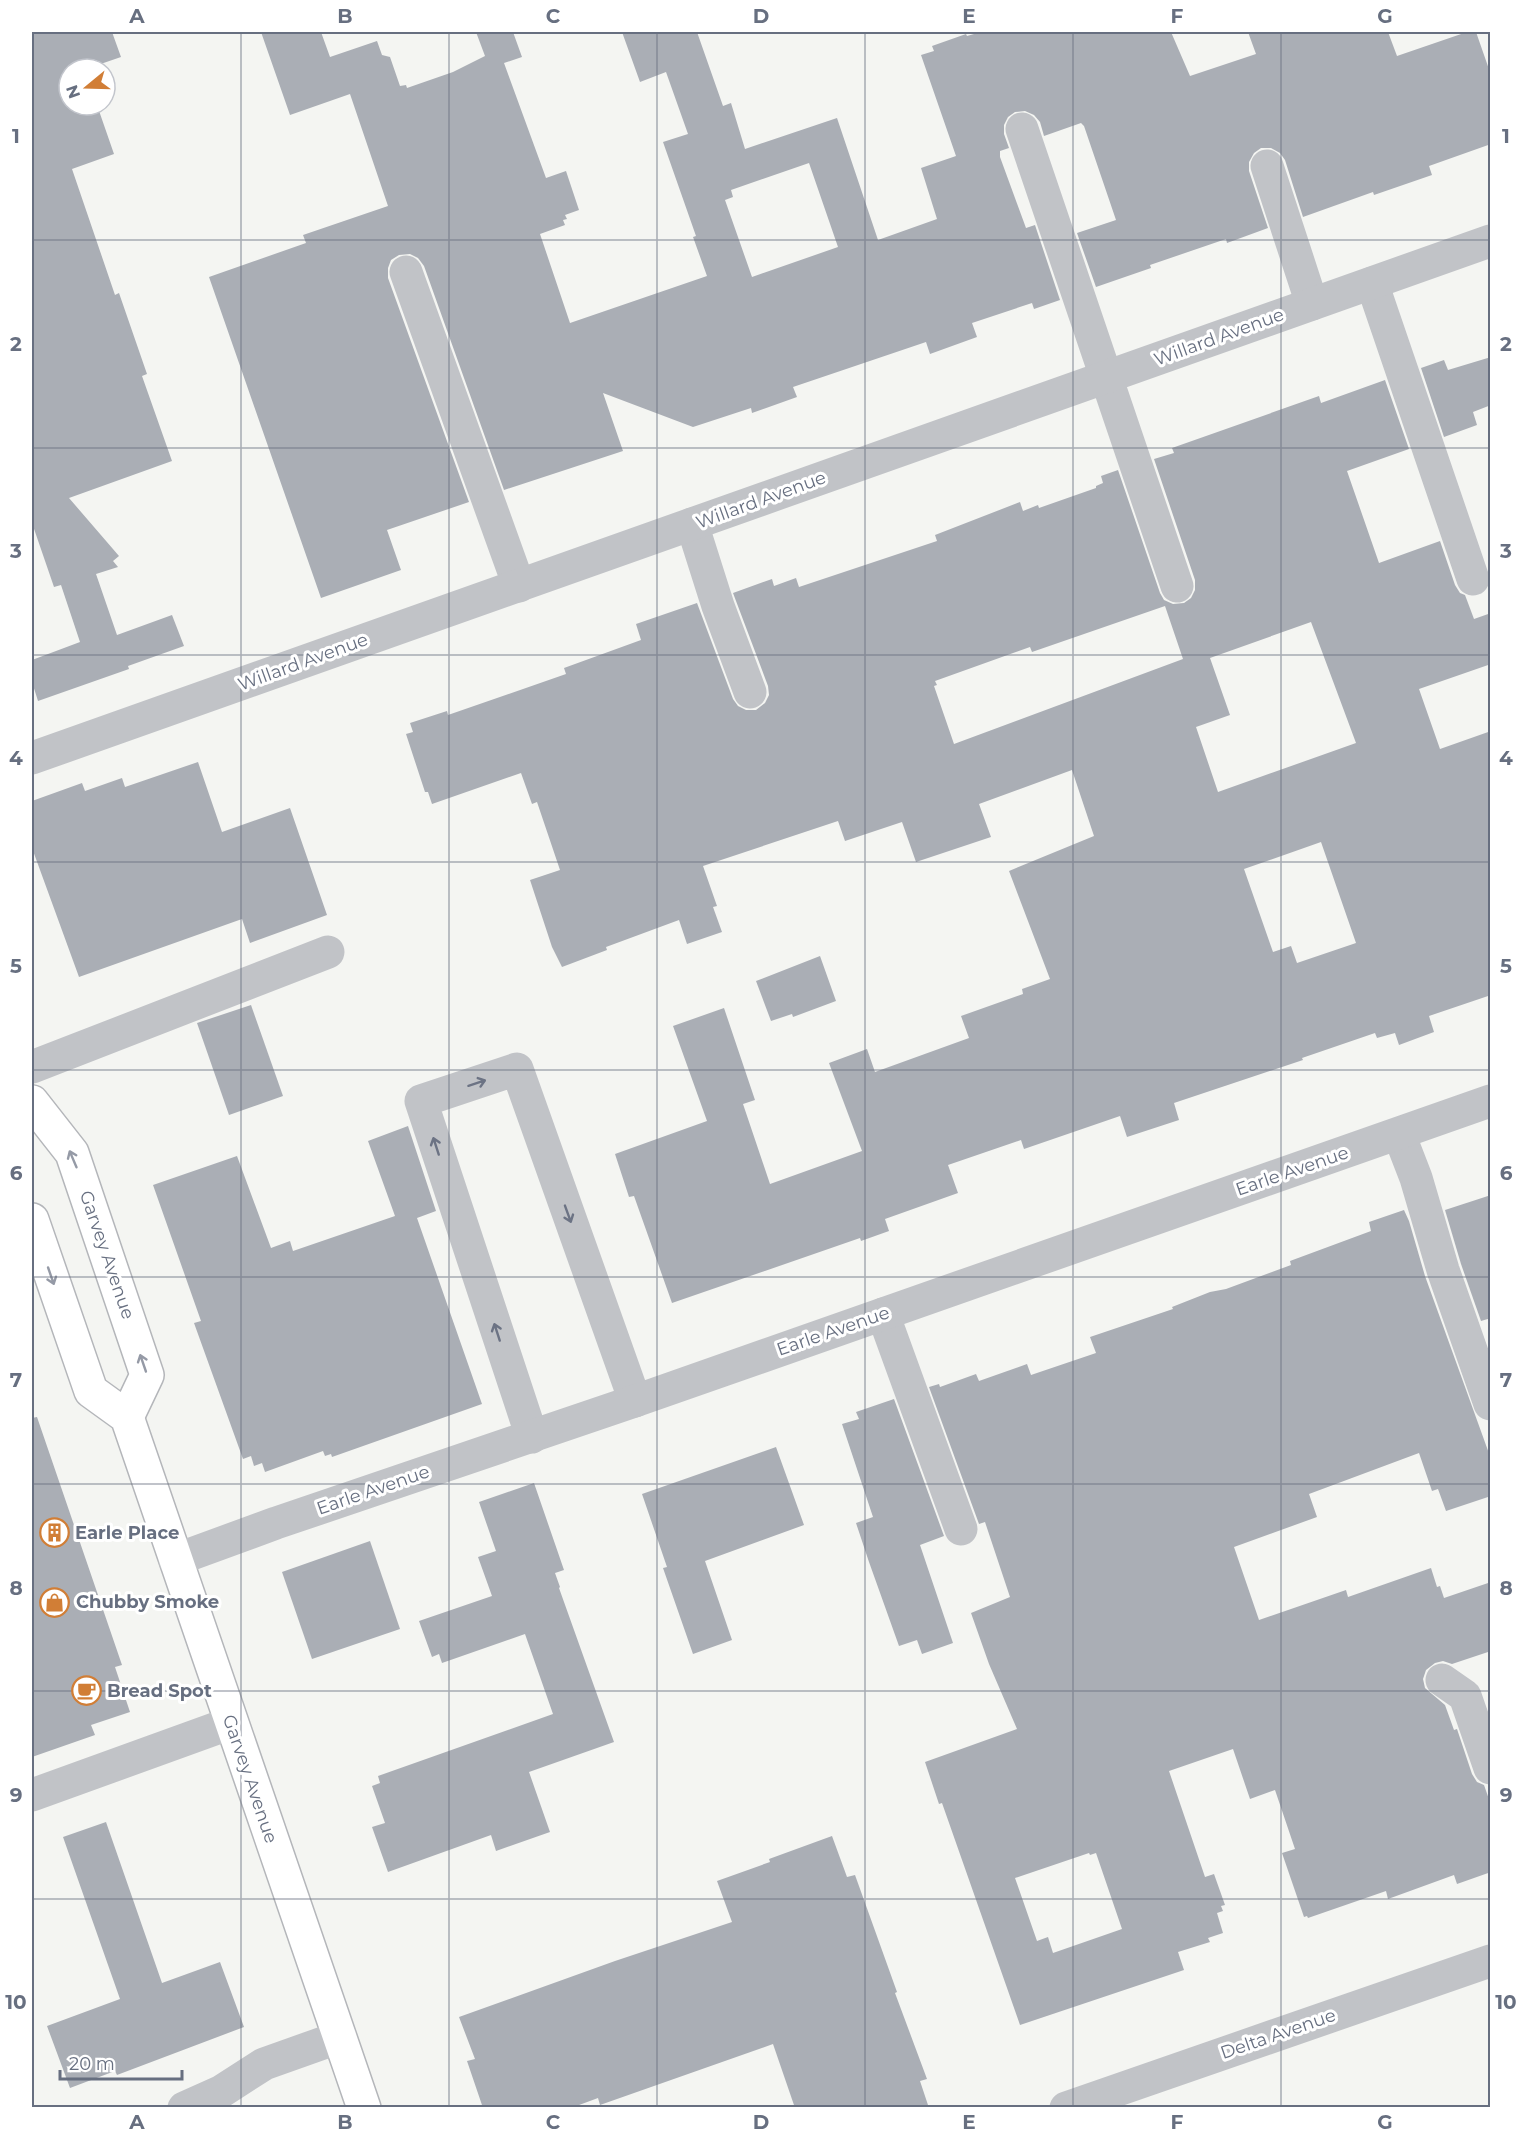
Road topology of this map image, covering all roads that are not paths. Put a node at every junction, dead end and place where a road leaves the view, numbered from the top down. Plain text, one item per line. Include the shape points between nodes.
1 (1022, 129) dead end
2 (1267, 166) dead end
3 (1491, 241) edge
4 (406, 272) dead end
5 (1372, 283) junction
6 (1312, 304) junction
7 (1107, 377) junction
8 (692, 524) junction
9 (1473, 579) dead end
10 (519, 586) junction
11 (1177, 586) dead end
12 (750, 692) dead end
13 (32, 759) edge
14 (328, 952) dead end
15 (32, 1067) edge
16 (1491, 1101) edge
17 (32, 1102) edge
18 (1399, 1134) junction
19 (32, 1220) edge
20 (883, 1314) junction
21 (635, 1401) junction
22 (1491, 1404) edge
23 (127, 1417) junction
24 (532, 1437) junction
25 (961, 1529) dead end
26 (175, 1560) junction
27 (1442, 1680) dead end
28 (231, 1723) junction
29 (1491, 1768) edge
30 (32, 1796) edge
31 (1491, 1961) edge
32 (339, 2037) junction
33 (184, 2108) edge
34 (364, 2108) edge
35 (1066, 2108) edge

1 - 7 street
2 - 6 street
3 - 5 street, Willard Avenue
4 - 10 street
5 - 6 street, Willard Avenue
5 - 9 street
6 - 7 street, Willard Avenue
7 - 8 street, Willard Avenue
7 - 11 street
8 - 10 street, Willard Avenue
8 - 12 street
10 - 13 street, Willard Avenue
14 - 15 street
16 - 18 street, Earle Avenue
23 -> 17 main road, Garvey Avenue via 147,1375 72,1153
18 - 20 street, Earle Avenue
18 - 22 street
19 -> 23 main road via 91,1391
20 - 21 street, Earle Avenue
20 - 25 street
21 - 24 street, Earle Avenue
24 -> 21 street via 421,1101 517,1070
23 - 26 main road, Garvey Avenue
24 - 26 street, Earle Avenue
26 - 28 main road, Garvey Avenue
27 - 29 street via 1465,1696
28 - 30 street
28 - 32 main road, Garvey Avenue
31 - 35 street, Delta Avenue
32 - 33 street via 264,2064 222,2091
32 - 34 main road, Garvey Avenue

